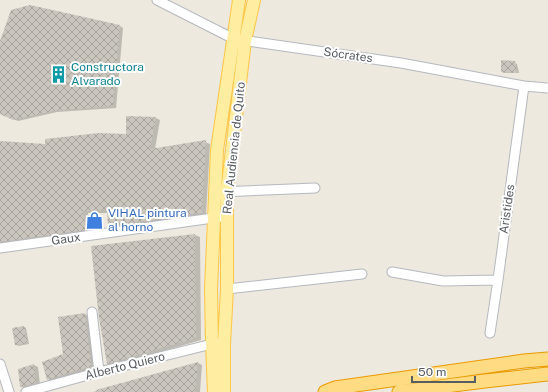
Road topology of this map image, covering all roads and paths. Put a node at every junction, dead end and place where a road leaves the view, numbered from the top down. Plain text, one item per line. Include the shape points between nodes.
1 (157, 0) edge
2 (239, 0) edge
3 (254, 0) edge
4 (240, 40) junction
5 (524, 86) junction
6 (548, 88) edge
7 (315, 188) dead end
8 (221, 192) junction
9 (227, 216) junction
10 (215, 218) junction
11 (0, 248) edge
12 (392, 272) dead end
13 (362, 274) dead end
14 (498, 280) junction
15 (227, 290) junction
16 (92, 312) dead end
17 (490, 333) dead end
18 (218, 344) junction
19 (548, 359) edge
20 (0, 364) edge
21 (99, 372) junction
22 (548, 374) edge
23 (219, 389) edge
24 (9, 392) edge
25 (26, 392) edge
26 (325, 392) edge
27 (399, 392) edge

1 - 4 street, Sócrates
2 - 4 main road, Real Audiencia de Quito
3 - 4 main road, Real Audiencia de Quito
4 - 5 street, Sócrates via 401,63
4 - 8 main road, Real Audiencia de Quito
5 - 6 street, Sócrates
5 - 14 street, Aristides
7 - 8 street
8 - 9 main road, Real Audiencia de Quito
8 - 10 main road, Real Audiencia de Quito
9 - 10 street, Gaux
9 - 15 main road, Real Audiencia de Quito
10 - 11 street, Gaux
10 - 18 main road, Real Audiencia de Quito via 211,289
12 - 14 street via 443,280
13 - 15 street
14 - 17 street, Aristides
15 - 18 main road, Real Audiencia de Quito
16 - 21 street
18 - 21 street, Alberto Quiero
18 - 23 main road, Real Audiencia de Quito
19 - 26 highway via 335,388
20 - 24 street
21 - 25 street, Alberto Quiero
22 - 27 highway

